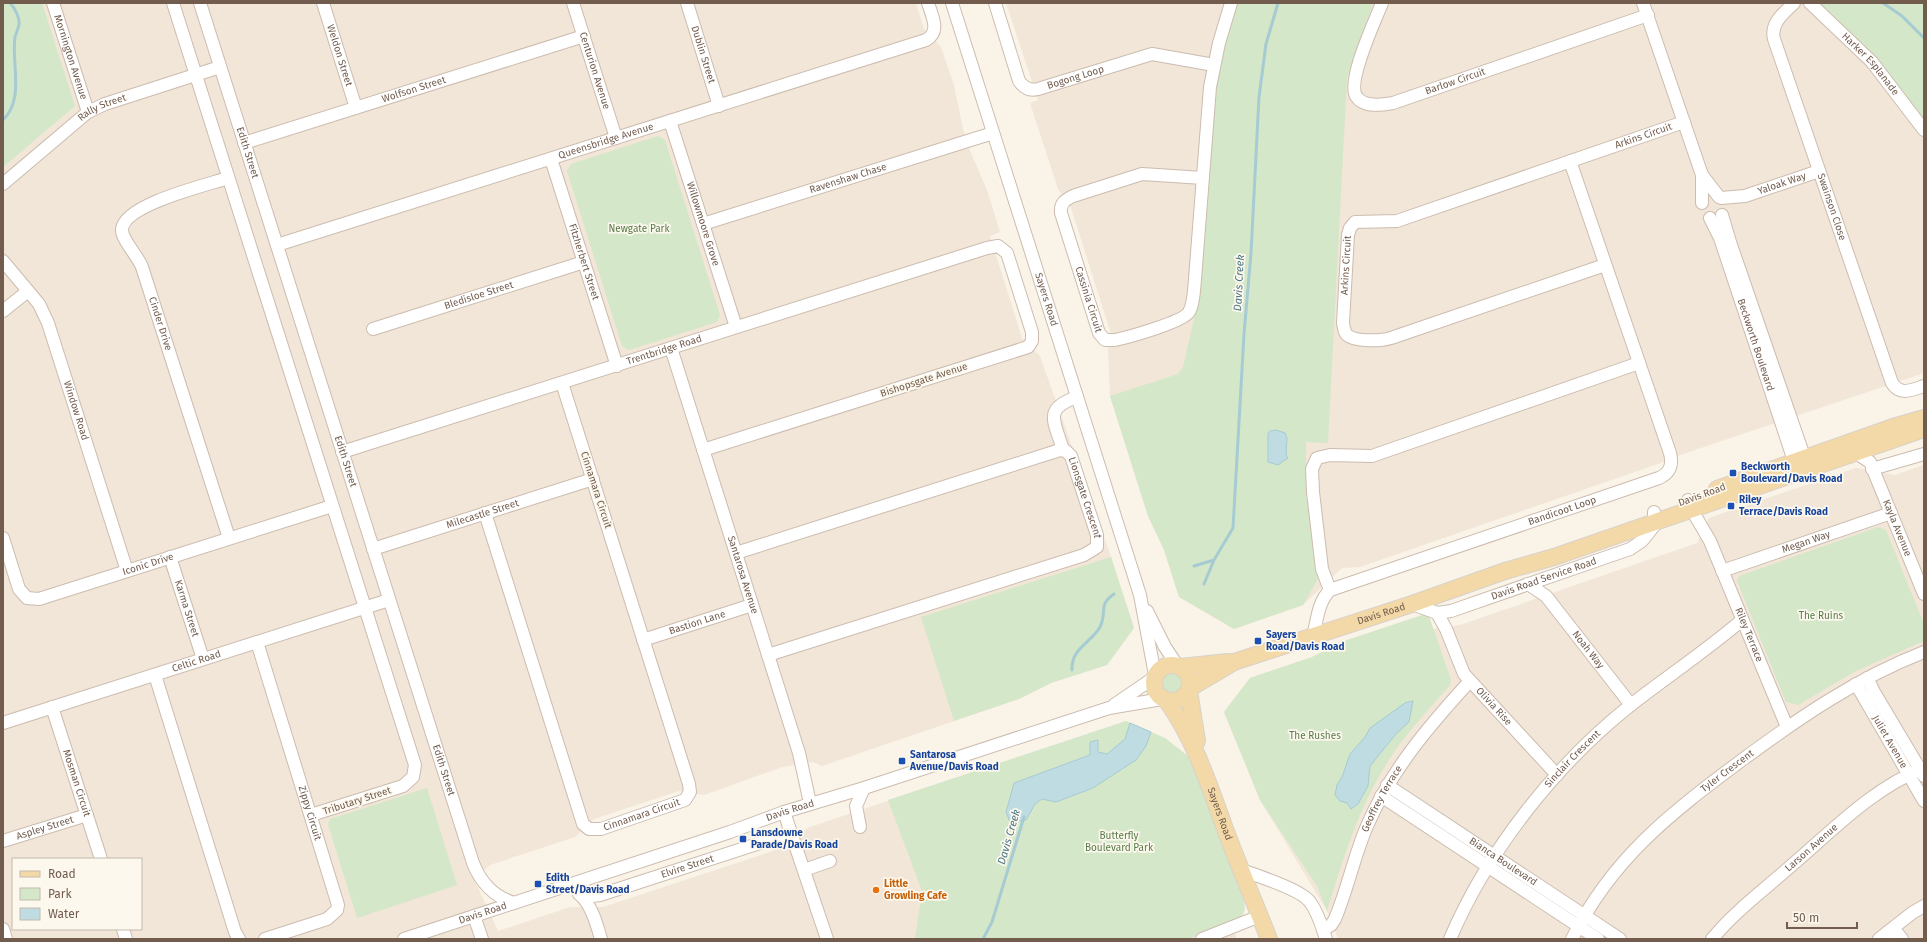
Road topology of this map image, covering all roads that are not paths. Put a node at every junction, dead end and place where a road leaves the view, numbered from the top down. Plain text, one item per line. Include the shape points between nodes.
1 (54, 3) edge
2 (173, 3) edge
3 (200, 3) edge
4 (573, 3) edge
5 (687, 3) edge
6 (928, 3) edge
7 (952, 3) edge
8 (995, 3) edge
9 (1231, 3) edge
10 (1382, 3) edge
11 (1644, 3) edge
12 (1794, 3) edge
13 (1810, 3) edge
14 (326, 4) edge
15 (1648, 15) junction
16 (584, 36) junction
17 (1214, 65) junction
18 (220, 67) junction
19 (196, 75) junction
20 (719, 106) junction
21 (356, 108) junction
22 (88, 112) junction
23 (670, 121) junction
24 (1684, 122) junction
25 (1924, 130) edge
26 (993, 132) junction
27 (616, 138) junction
28 (244, 143) junction
29 (551, 159) junction
30 (1570, 161) junction
31 (1819, 171) junction
32 (1702, 175) junction
33 (228, 178) junction
34 (1203, 178) junction
35 (3, 184) edge
36 (1745, 196) junction
37 (1720, 198) junction
38 (1702, 203) junction
39 (1723, 212) junction
40 (1710, 218) junction
41 (703, 224) junction
42 (277, 245) junction
43 (987, 248) joint
44 (3, 261) edge
45 (584, 262) junction
46 (1605, 265) junction
47 (28, 291) junction
48 (3, 311) edge
49 (736, 328) junction
50 (373, 329) dead end
51 (671, 348) junction
52 (1639, 363) junction
53 (617, 366) junction
54 (562, 383) junction
55 (1924, 386) edge
56 (1077, 397) junction
57 (1924, 418) edge
58 (1924, 429) edge
59 (1882, 443) junction
60 (703, 450) junction
61 (1063, 450) junction
62 (342, 452) junction
63 (1856, 453) junction
64 (1924, 454) edge
65 (1895, 463) junction
66 (1801, 465) junction
67 (1871, 465) junction
68 (592, 480) junction
69 (1877, 480) junction
70 (1694, 503) junction
71 (332, 506) junction
72 (1891, 512) junction
73 (485, 513) junction
74 (1654, 517) junction
75 (3, 538) edge
76 (229, 538) junction
77 (374, 549) junction
78 (736, 553) junction
79 (1321, 554) junction
80 (170, 557) junction
81 (127, 571) junction
82 (1722, 571) junction
83 (1546, 578) junction
84 (1345, 584) junction
85 (1528, 584) junction
86 (1330, 590) junction
87 (1924, 594) edge
88 (1140, 595) junction
89 (1546, 596) junction
90 (389, 600) junction
91 (1412, 604) junction
92 (752, 605) junction
93 (365, 608) junction
94 (1451, 611) junction
95 (1436, 613) junction
96 (1742, 620) junction
97 (1446, 629) junction
98 (1313, 637) junction
99 (643, 640) junction
100 (256, 642) junction
101 (1924, 652) edge
102 (768, 655) junction
103 (203, 659) junction
104 (1234, 662) junction
105 (1179, 666) junction
106 (155, 675) junction
107 (1155, 676) junction
108 (1867, 678) junction
109 (1469, 682) junction
110 (1856, 684) junction
111 (1190, 689) junction
112 (1165, 700) junction
113 (1631, 705) junction
114 (52, 707) junction
115 (1109, 708) junction
116 (3, 723) edge
117 (1787, 727) junction
118 (1200, 759) junction
119 (1919, 772) edge
120 (1557, 775) junction
121 (1387, 785) junction
122 (864, 788) junction
123 (1381, 796) junction
124 (1924, 801) edge
125 (810, 803) junction
126 (784, 812) junction
127 (87, 815) junction
128 (311, 815) junction
129 (860, 827) dead end
130 (790, 833) junction
131 (3, 841) edge
132 (101, 858) edge
133 (830, 861) dead end
134 (1491, 862) junction
135 (804, 870) junction
136 (1241, 870) junction
137 (566, 887) junction
138 (600, 895) junction
139 (583, 897) junction
140 (514, 903) junction
141 (1924, 906) edge
142 (474, 916) junction
143 (1260, 916) junction
144 (1581, 921) junction
145 (597, 926) junction
146 (3, 929) edge
147 (1325, 935) edge
148 (1895, 936) edge
149 (6, 939) edge
150 (239, 939) edge
151 (265, 939) edge
152 (404, 939) edge
153 (482, 939) edge
154 (601, 939) edge
155 (828, 939) edge
156 (1202, 939) edge
157 (1269, 939) edge
158 (1450, 939) edge
159 (1572, 939) edge
160 (1598, 939) edge
161 (1620, 939) edge
162 (1712, 939) edge
163 (1879, 939) edge

1 - 22 street, Mornington Avenue
2 - 19 street
3 - 18 street, Edith Street
4 - 16 street, Centurion Avenue
5 - 20 street, Dublin Street
6 - 20 street, Queensbridge Avenue via 935,26 933,35 926,40
7 - 26 street, Sayers Road
8 - 17 street, Bogong Loop via 1019,81 1030,90 1152,54
9 - 17 street, Cassinia Circuit
10 - 15 street, Barlow Circuit via 1355,76 1356,96 1361,102 1368,104 1393,103
11 - 15 street
12 - 31 street, Swainson Close via 1775,23 1773,35
13 - 25 street, Harker Esplanade via 1872,62
14 - 21 street, Weldon Street
15 - 24 street
16 - 21 street, Wolfson Street
16 - 27 street, Centurion Avenue
17 - 34 street, Cassinia Circuit
18 - 19 street, Rally Street
18 - 28 street, Edith Street
19 - 22 street, Rally Street via 105,104
19 - 33 street
20 - 23 street, Queensbridge Avenue
21 - 28 street, Wolfson Street
22 - 35 street, Rally Street
23 - 27 street, Queensbridge Avenue
23 - 41 street, Willowmoore Grove
24 - 30 street, Arkins Circuit
24 - 32 street
26 - 41 street, Ravenshaw Chase
26 - 56 street, Sayers Road
27 - 29 street, Queensbridge Avenue
28 - 42 street, Edith Street
29 - 42 street, Queensbridge Avenue
29 - 45 street, Fitzherbert Street
30 - 46 street, Bandicoot Loop
30 - 46 street, Arkins Circuit via 1397,221 1359,221 1352,225 1348,235 1345,332 1357,339 1391,338
31 - 36 street, Yaloak Way
31 - 55 street, Swainson Close via 1892,382 1903,392
32 - 37 street
32 - 38 street
33 - 71 street
33 - 76 street, Cinder Drive via 145,206 124,224 122,229 126,241 138,256 142,267
34 - 34 street, Cassinia Circuit via 1142,174 1064,201 1061,212 1099,333 1105,340 1115,340 1176,321 1189,313 1195,279
36 - 37 street, Yaloak Way
36 - 39 street, Yaloak Way
37 - 38 street via 1710,196
37 - 39 street via 1724,204
38 - 40 street via 1702,212
39 - 40 street via 1717,218
39 - 66 street, Beckworth Boulevard via 1728,237
40 - 66 street, Beckworth Boulevard via 1720,238
41 - 49 street, Willowmoore Grove
42 - 62 street, Edith Street
43 - 49 street, Trentbridge Road
43 - 60 street, Bishopsgate Avenue via 998,246 1007,253 1032,332 1032,341 1028,347
44 - 47 street, Window Road
45 - 50 street, Bledisloe Street
45 - 53 street, Fitzherbert Street
46 - 52 street, Bandicoot Loop
47 - 48 street
47 - 81 street, Window Road via 39,304 48,323
49 - 51 street, Trentbridge Road
51 - 53 street, Trentbridge Road
51 - 60 street, Santarosa Avenue
52 - 79 street via 1372,456 1320,456 1315,460 1312,469 1313,499
52 - 84 street, Bandicoot Loop via 1670,453 1670,468 1666,474
53 - 54 street, Trentbridge Road
54 - 62 street, Trentbridge Road
54 - 68 street, Cinnamara Circuit
56 - 61 street via 1060,403 1056,408 1054,416
56 - 88 street, Sayers Road
57 - 66 main road, Davis Road via 1893,427
58 - 59 main road, Davis Road
59 - 63 main road, Davis Road
59 - 67 street via 1872,455
60 - 78 street, Santarosa Avenue
61 - 78 street, Lionsgate Crescent
61 - 102 street, Lionsgate Crescent via 1073,460 1097,535 1098,543 1092,551
62 - 77 street, Edith Street
63 - 66 main road, Davis Road
63 - 67 street
64 - 65 street
65 - 67 street
65 - 69 street
66 - 70 main road, Davis Road
67 - 69 street, Kayla Avenue
68 - 73 street, Milecastle Street
68 - 99 street, Cinnamara Circuit
69 - 72 street, Kayla Avenue
70 - 74 main road, Davis Road
70 - 82 street, Riley Terrace
71 - 76 street, Iconic Drive
71 - 93 street
72 - 82 street, Megan Way
72 - 87 street, Kayla Avenue
73 - 77 street, Milecastle Street
73 - 99 street, Cinnamara Circuit via 582,819 589,829 601,829 681,802 689,795 689,784
74 - 83 street, Davis Road Service Road via 1654,526 1636,546
74 - 91 main road, Davis Road via 1554,557 1505,571
75 - 81 street, Iconic Drive via 19,589 26,598 39,599
76 - 80 street, Iconic Drive
77 - 90 street, Edith Street
78 - 92 street, Santarosa Avenue
79 - 84 street via 1331,574
79 - 86 street via 1323,576
80 - 81 street, Iconic Drive
80 - 103 street, Karma Street
82 - 96 street, Riley Terrace
83 - 85 street, Davis Road Service Road
83 - 89 street
84 - 86 street, Bandicoot Loop
85 - 89 street, Noah Way
85 - 94 street, Davis Road Service Road
86 - 98 street via 1320,605
88 - 105 street, Sayers Road via 1160,636
88 - 107 street, Sayers Road
89 - 113 street, Noah Way
90 - 93 street, Celtic Road
90 - 140 street, Edith Street via 473,863 487,887 501,899
91 - 95 street, Davis Road Service Road
91 - 98 main road, Davis Road
92 - 99 street, Bastion Lane
92 - 102 street, Santarosa Avenue
93 - 100 street, Celtic Road
93 - 128 street, Tributary Street via 415,766 413,777 403,786
94 - 95 street, Davis Road Service Road
94 - 97 street
95 - 97 street, Olivia Rise
96 - 113 street, Sinclair Crescent
96 - 117 street, Riley Terrace
97 - 109 street, Olivia Rise via 1460,668
98 - 104 main road, Davis Road
100 - 103 street, Celtic Road
100 - 128 street, Zippy Circuit
101 - 108 street, Tyler Crescent
102 - 125 street, Santarosa Avenue via 799,753
103 - 106 street, Celtic Road
104 - 105 main road, Davis Road
104 - 111 main road, Davis Road
105 - 107 main road via 1162,667
105 - 111 main road via 1189,676
106 - 114 street, Celtic Road
106 - 150 street
107 - 112 main road via 1155,689
107 - 115 street
108 - 110 street, Tyler Crescent
108 - 119 street, Juliet Avenue
109 - 120 street, Olivia Rise
109 - 121 street, Geoffrey Terrace via 1417,741
110 - 117 street, Tyler Crescent
110 - 119 street, Juliet Avenue
111 - 112 main road via 1183,699 1172,702
111 - 118 main road, Sayers Road
112 - 115 street
112 - 118 main road, Sayers Road via 1184,727
113 - 120 street, Sinclair Crescent via 1592,739
114 - 116 street, Celtic Road
114 - 127 street, Mosman Circuit
115 - 122 street, Davis Road
117 - 144 street, Tyler Crescent via 1660,824 1620,865
118 - 136 main road, Sayers Road
119 - 124 street, Juliet Avenue
119 - 162 street, Larson Avenue via 1871,798 1766,888
120 - 134 street, Sinclair Crescent via 1531,805
121 - 123 street, Geoffrey Terrace
121 - 134 street, Bianca Boulevard
122 - 125 street, Davis Road
122 - 129 street via 856,806
123 - 134 street, Bianca Boulevard
123 - 147 street, Geoffrey Terrace via 1363,836 1336,919
125 - 126 street, Davis Road
126 - 130 street
126 - 137 street, Davis Road
127 - 131 street, Aspley Street
127 - 132 street, Mosman Circuit
128 - 151 street, Zippy Circuit via 337,899 336,910 327,919
130 - 135 street
130 - 138 street, Elvire Street
133 - 135 street
134 - 144 street, Bianca Boulevard
134 - 158 street, Sinclair Crescent
135 - 155 street
136 - 143 main road, Sayers Road
136 - 147 street via 1307,898
137 - 139 street
137 - 140 street, Davis Road
138 - 139 street, Elvire Street
138 - 145 street via 596,910
139 - 145 street
140 - 142 street, Davis Road
141 - 148 street
142 - 152 street, Davis Road
142 - 153 street
143 - 156 street
143 - 157 main road, Sayers Road
144 - 159 street, Tyler Crescent
144 - 160 street, Bianca Boulevard
144 - 161 street, Bianca Boulevard
145 - 154 street
146 - 149 street
148 - 163 street

